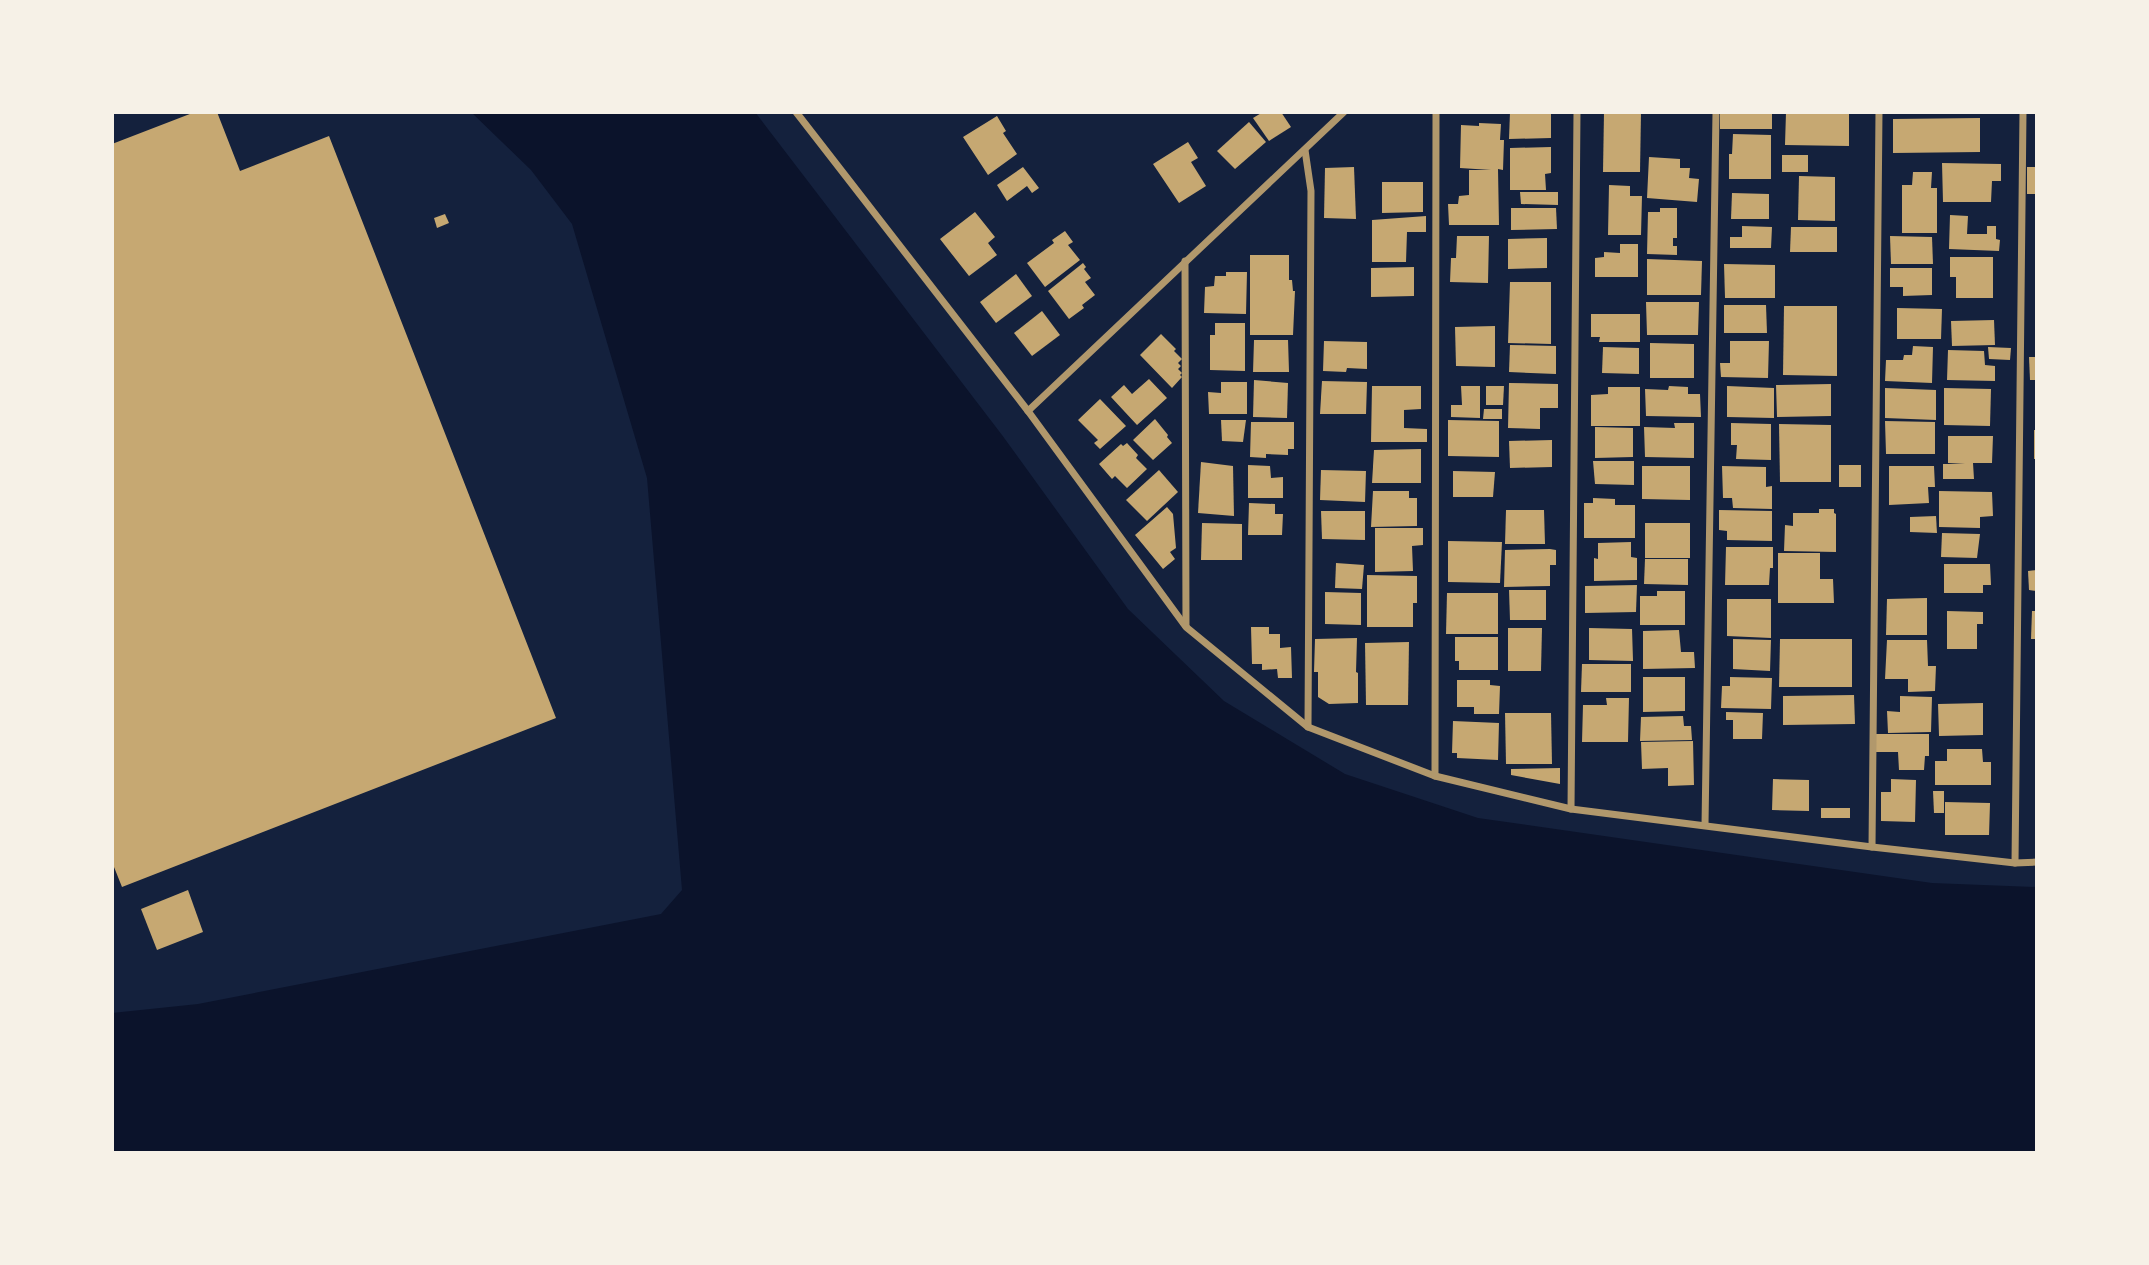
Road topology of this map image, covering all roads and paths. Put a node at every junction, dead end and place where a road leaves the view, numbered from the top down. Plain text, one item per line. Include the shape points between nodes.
1 (796, 112) edge
2 (1344, 112) edge
3 (1436, 112) edge
4 (1577, 112) edge
5 (1716, 112) edge
6 (1879, 112) edge
7 (2023, 112) edge
8 (1305, 150) junction
9 (1185, 261) junction
10 (1028, 411) junction
11 (1186, 627) junction
12 (1308, 727) junction
13 (1435, 776) junction
14 (1571, 809) junction
15 (1705, 825) junction
16 (1872, 847) junction
17 (2037, 862) edge
18 (2015, 863) junction

1 - 10 street
2 - 8 street
3 - 13 street
4 - 14 street
5 - 15 street
6 - 16 street
7 - 18 street
8 - 9 street
8 - 12 street via 1311,191
9 - 10 street
9 - 11 street
10 - 11 street
11 - 12 street
12 - 13 street
13 - 14 street
14 - 15 street
15 - 16 street
16 - 18 street
17 - 18 street

